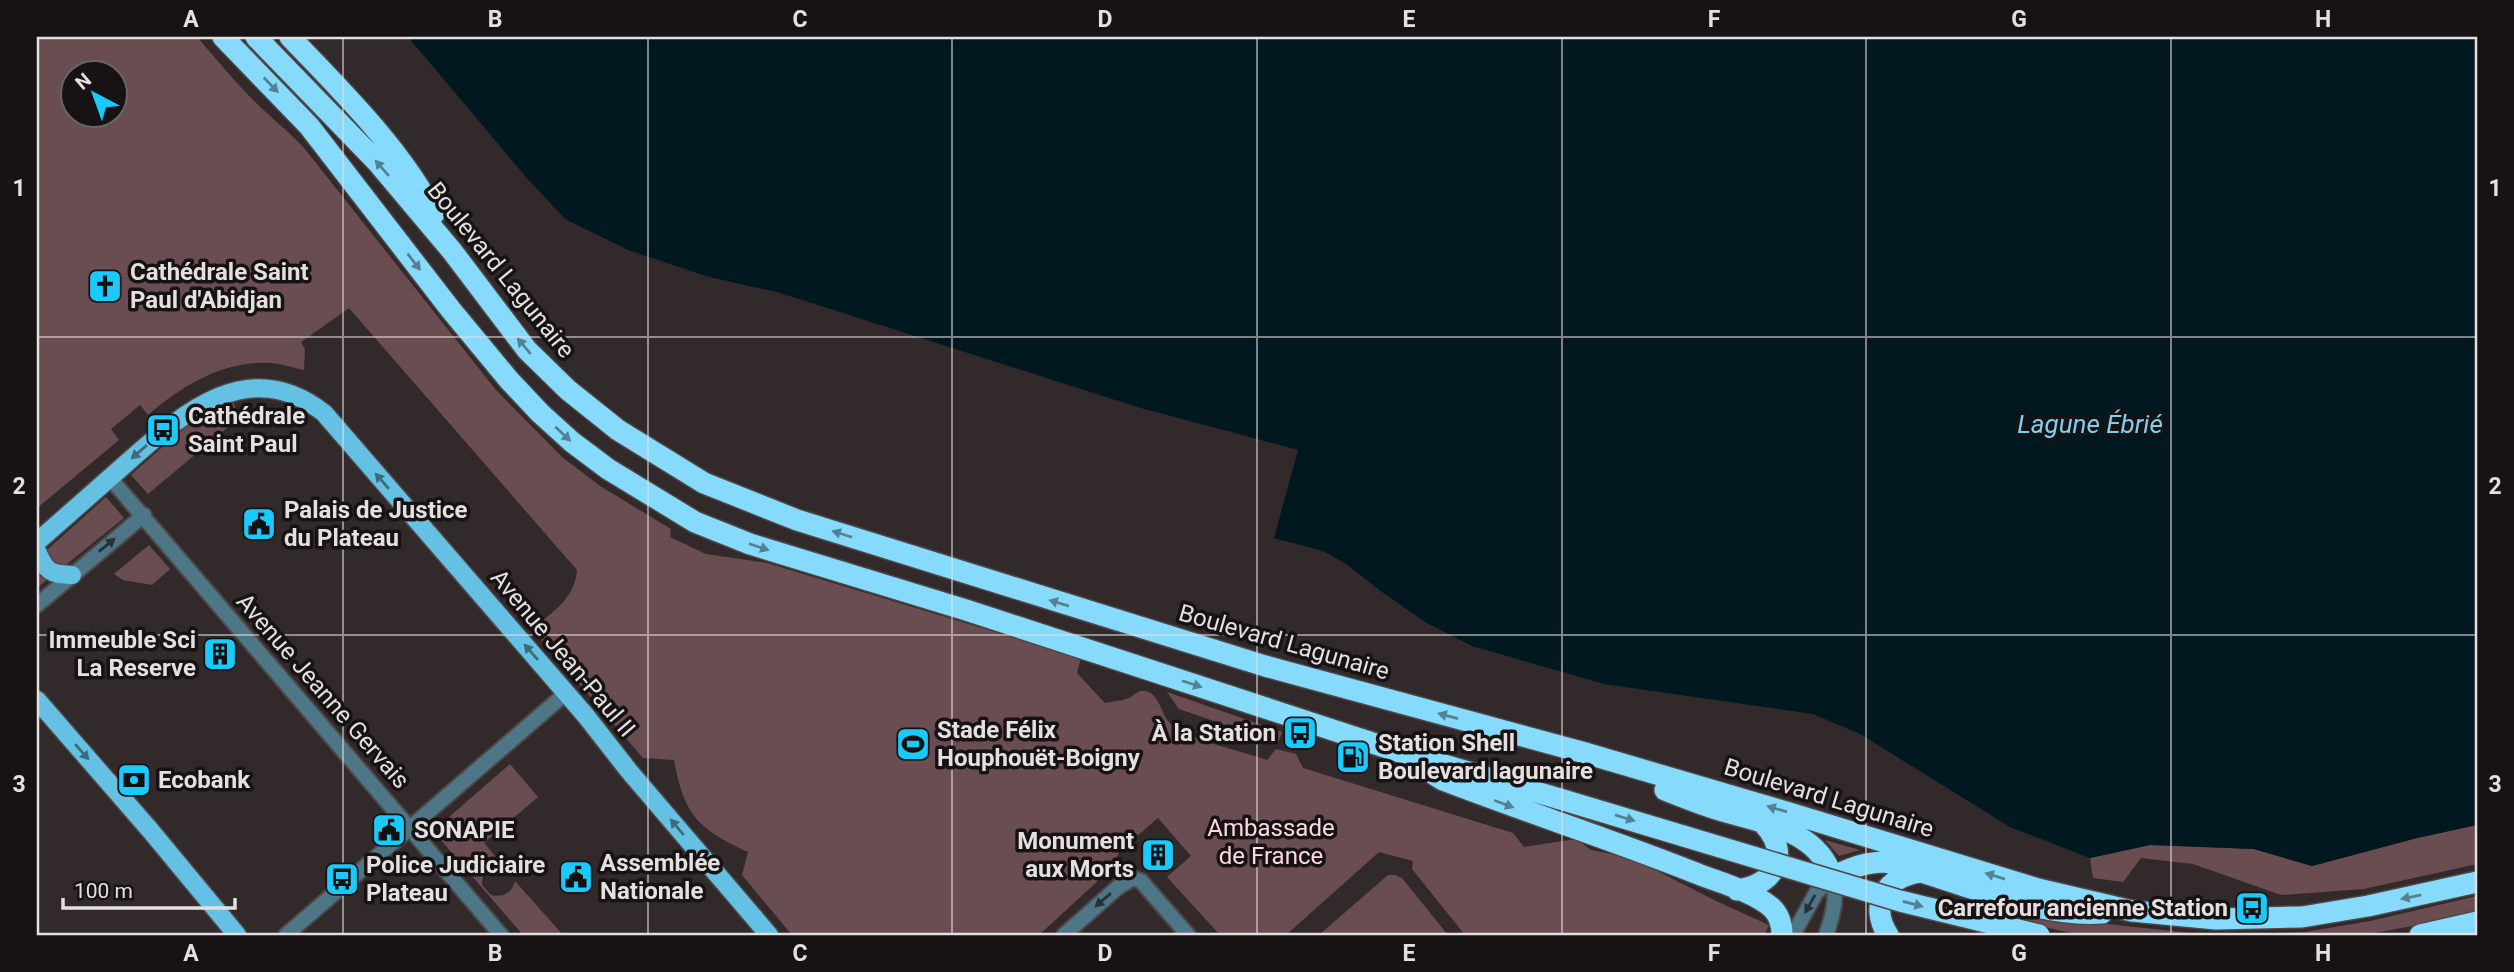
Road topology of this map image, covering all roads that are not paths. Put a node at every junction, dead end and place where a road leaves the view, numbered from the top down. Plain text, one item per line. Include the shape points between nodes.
1 (223, 37) edge
2 (256, 37) edge
3 (290, 37) edge
4 (452, 251) junction
5 (110, 478) junction
6 (144, 515) junction
7 (37, 542) edge
8 (37, 551) edge
9 (72, 575) junction
10 (37, 606) edge
11 (566, 694) junction
12 (37, 700) edge
13 (1400, 752) junction
14 (1585, 753) junction
15 (1763, 823) junction
16 (411, 828) junction
17 (1924, 872) junction
18 (1832, 877) junction
19 (2477, 882) edge
20 (1737, 890) junction
21 (2132, 911) junction
22 (2477, 922) edge
23 (2437, 933) edge
24 (237, 935) edge
25 (286, 935) edge
26 (500, 935) edge
27 (769, 935) edge
28 (1064, 935) edge
29 (1188, 935) edge
30 (1782, 935) edge
31 (1793, 935) edge
32 (1826, 935) edge
33 (1888, 935) edge
34 (2039, 935) edge
35 (2420, 935) edge

1 -> 13 highway via 309,126 509,380 572,442 695,522 750,544
4 -> 2 highway, Boulevard Lagunaire via 378,163
3 - 4 highway via 386,142 428,200
14 -> 4 highway, Boulevard Lagunaire via 1265,666 797,520 704,483 618,430 568,390 527,350
5 - 6 street, Avenue Jeanne Gervais
5 - 7 main road, Avenue Jean-Paul II
11 -> 5 main road, Avenue Jean-Paul II via 308,400 265,388 243,389 217,398 192,409
9 -> 6 street
6 - 16 street, Avenue Jeanne Gervais
8 - 9 main road via 47,570
9 - 10 street
11 - 16 street
27 -> 11 main road, Avenue Jean-Paul II
12 -> 24 main road
13 -> 20 highway via 1443,780
13 -> 34 highway, bridge via 1900,901
14 - 15 highway via 1646,782
21 -> 14 highway, Boulevard Lagunaire via 2038,889
15 - 18 highway via 1811,845 1829,866
15 - 20 highway via 1777,842 1776,864 1763,883
16 - 25 street
16 - 26 street, Avenue Jeanne Gervais
17 - 18 highway via 1869,862
17 - 21 highway via 2062,912
17 - 33 highway via 1901,876 1885,892 1880,909
18 -> 31 street via 1816,893
18 - 32 street via 1834,911
19 -> 21 highway, Boulevard Lagunaire via 2302,917 2216,919
20 - 30 highway via 1770,906 1781,920
22 - 23 highway
23 - 35 highway
29 -> 28 street via 1141,881 1133,878

